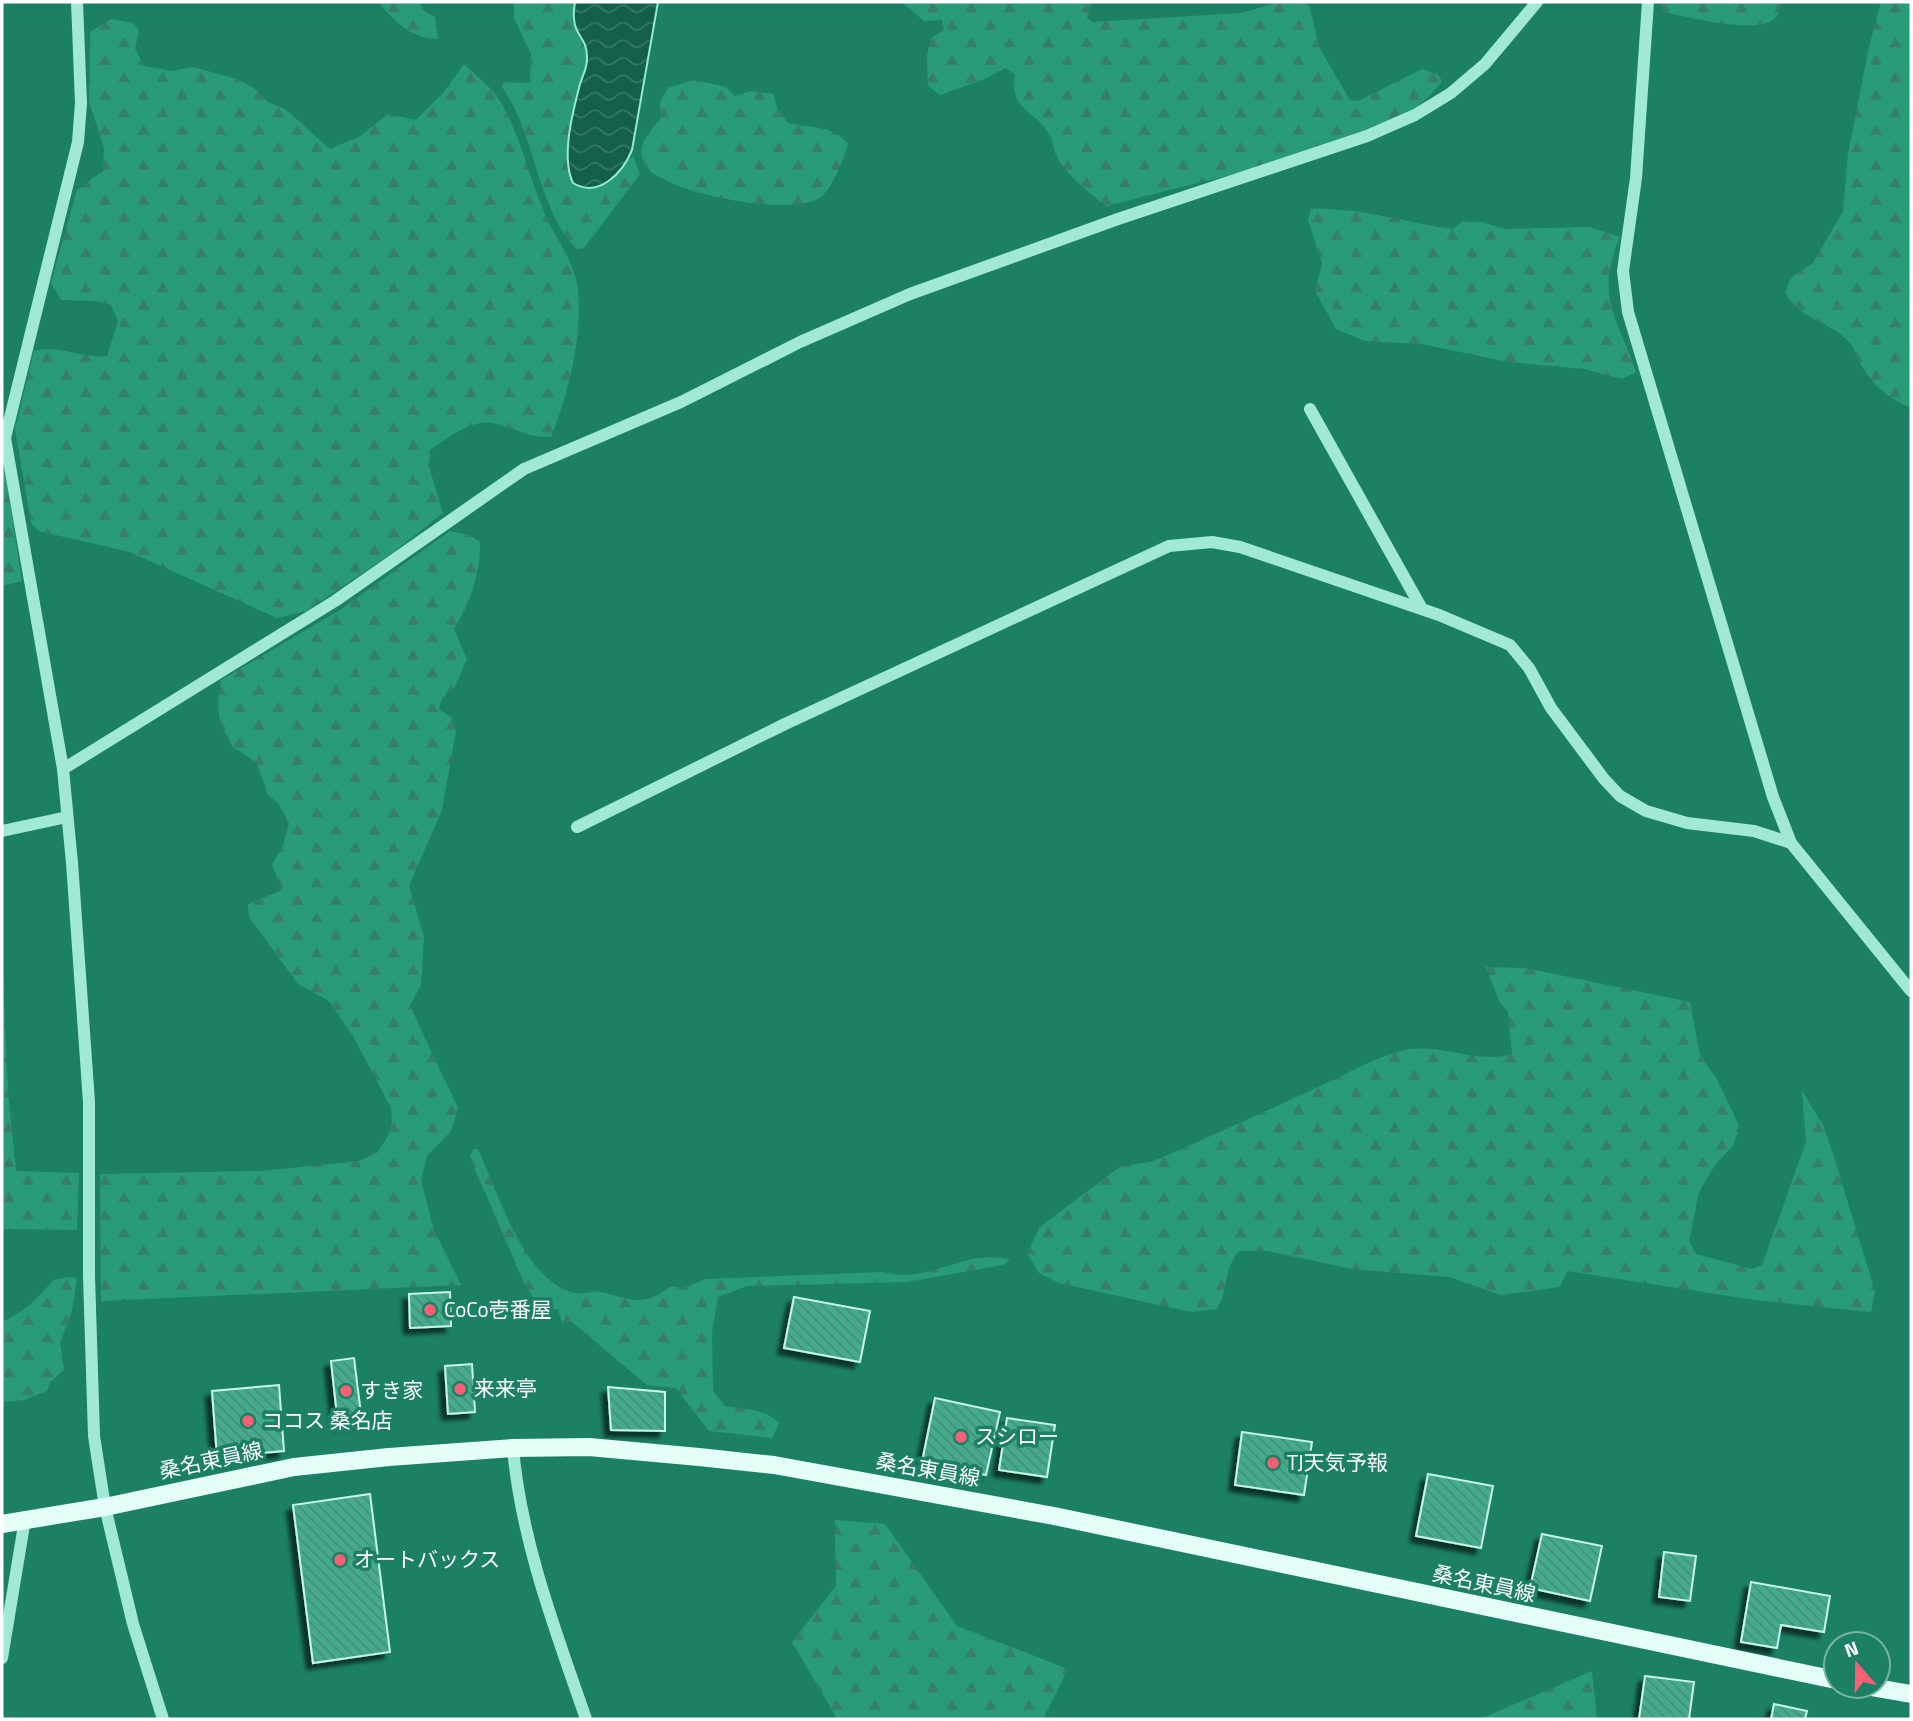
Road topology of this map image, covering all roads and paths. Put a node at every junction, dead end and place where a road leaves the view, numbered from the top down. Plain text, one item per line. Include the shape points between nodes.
1 (77, 2) edge
2 (1537, 2) edge
3 (1648, 2) edge
4 (1310, 409) dead end
5 (1422, 610) junction
6 (63, 769) junction
7 (67, 817) junction
8 (577, 827) dead end
9 (2, 831) edge
10 (1791, 843) junction
11 (1911, 991) edge
12 (513, 1448) junction
13 (104, 1507) junction
14 (25, 1520) junction
15 (2, 1524) edge
16 (2, 1658) edge
17 (1822, 1677) edge
18 (1892, 1691) edge
19 (1911, 1694) edge
20 (163, 1719) edge
21 (586, 1719) edge

1 - 6 street via 78,142 5,438
2 - 6 street via 1485,65 1415,115 1367,136 910,294 800,342 681,402 524,469 335,601
3 - 10 street via 1636,178 1623,271 1628,312 1773,797
4 - 5 street
5 - 8 street via 1240,547 1212,542 1169,546 785,724
5 - 10 street via 1510,645 1551,708 1620,796 1646,811 1687,823 1754,831
6 - 7 street
7 - 9 street
7 - 13 street via 86,1036 91,1382
10 - 11 street
12 - 13 main road, 桑名東員線 via 294,1467
12 - 17 main road, 桑名東員線 via 589,1447 774,1465 1054,1516
12 - 21 street via 545,1598
13 - 14 main road, 桑名東員線
13 - 20 street via 145,1668
14 - 15 main road, 桑名東員線
14 - 16 street
18 - 19 main road

